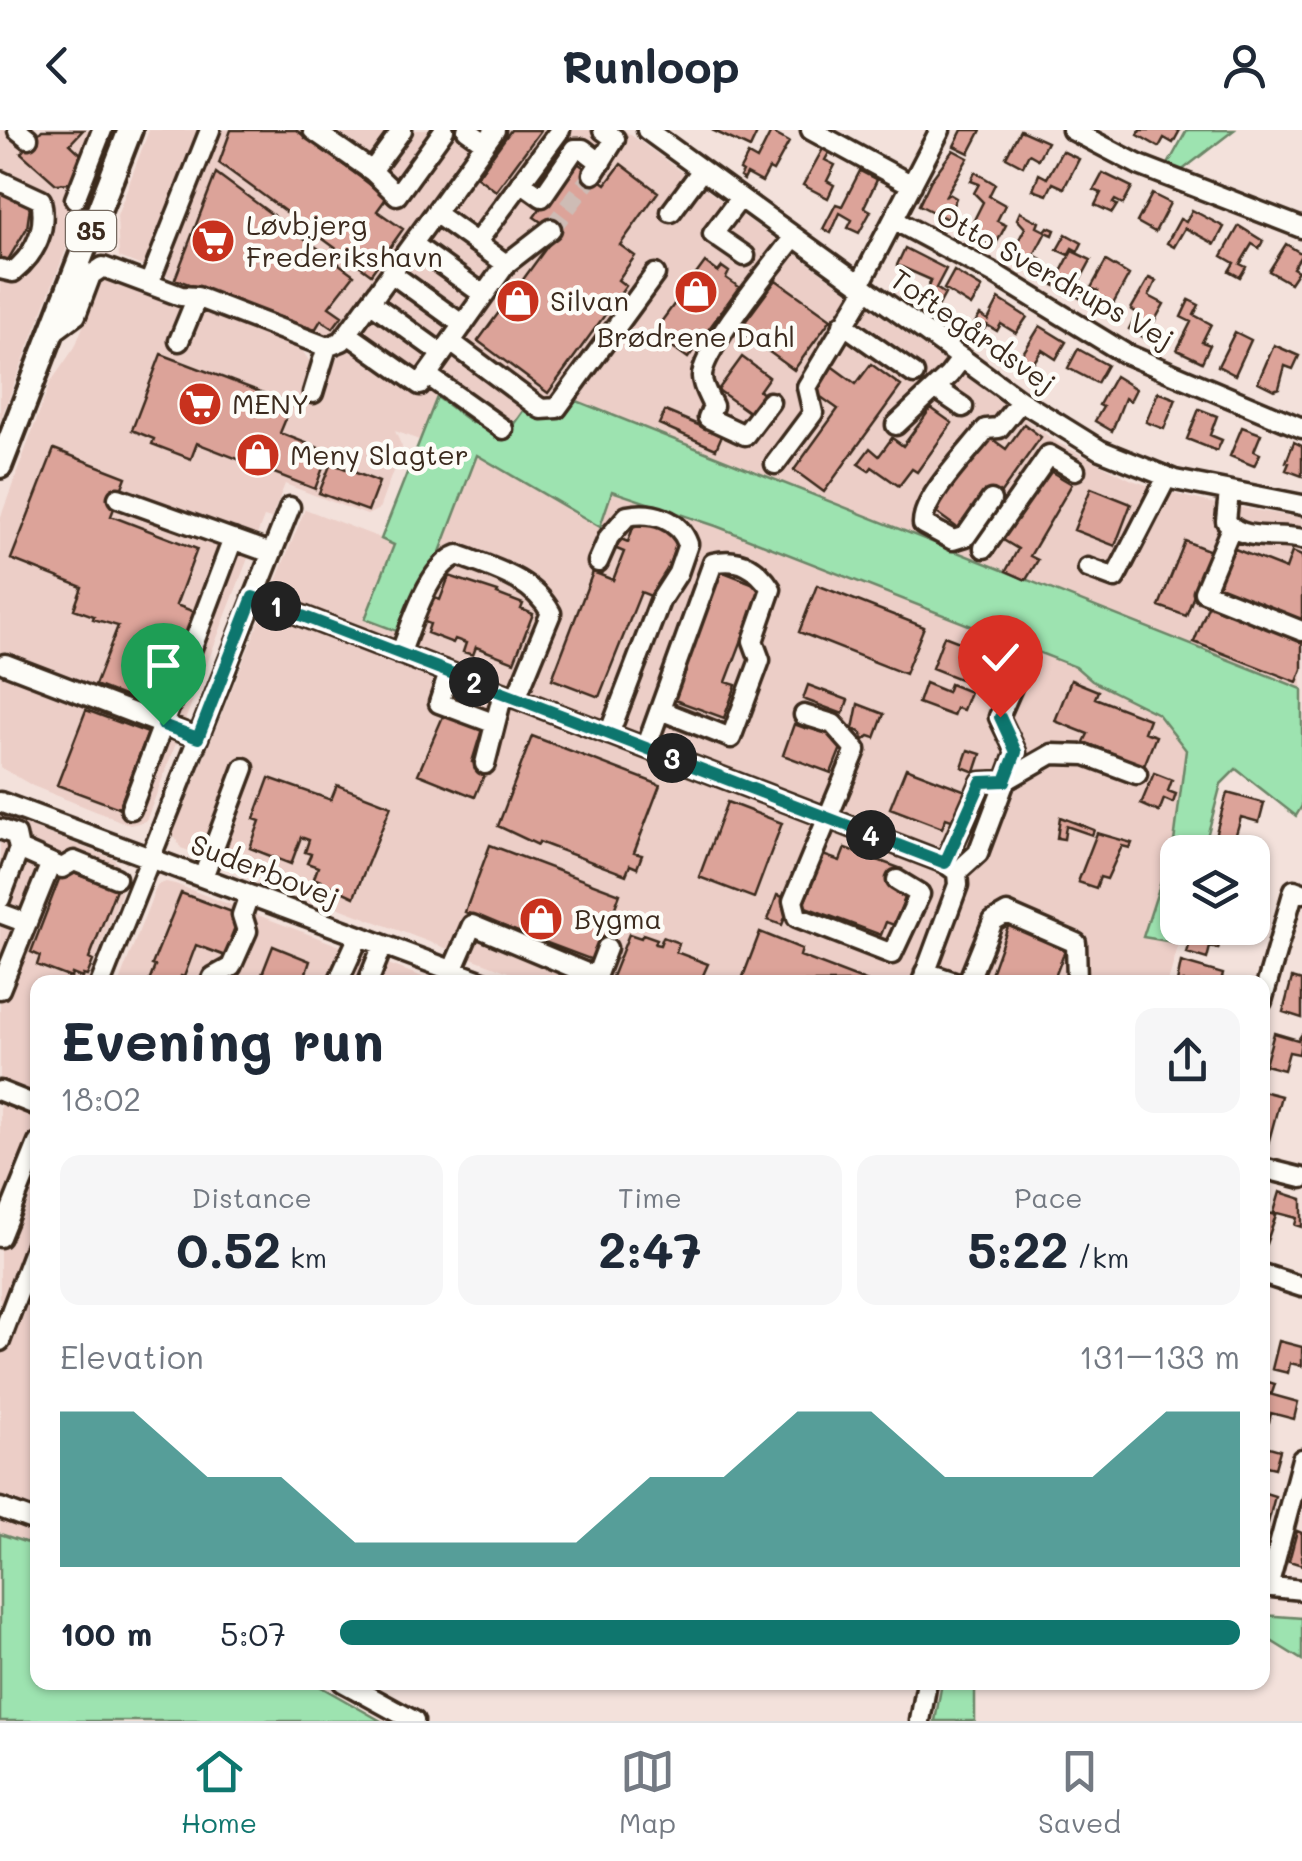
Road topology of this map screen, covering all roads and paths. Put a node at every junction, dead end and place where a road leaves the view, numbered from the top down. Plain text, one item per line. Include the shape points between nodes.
1 (102, 130) edge
2 (130, 130) edge
3 (210, 130) edge
4 (313, 130) edge
5 (402, 130) edge
6 (444, 130) edge
7 (467, 130) edge
8 (560, 130) edge
9 (602, 130) edge
10 (646, 130) edge
11 (811, 130) edge
12 (940, 130) edge
13 (1072, 130) edge
14 (490, 137) edge
15 (702, 170) junction
16 (372, 172) junction
17 (0, 180) edge
18 (521, 182) junction
19 (912, 185) junction
20 (740, 198) junction
21 (75, 200) dead end
22 (671, 212) dead end
23 (435, 213) junction
24 (894, 220) junction
25 (1302, 228) edge
26 (551, 229) tunnel mouth
27 (794, 236) junction
28 (477, 242) junction
29 (413, 244) junction
30 (746, 256) dead end
31 (506, 264) junction
32 (0, 269) edge
33 (391, 273) junction
34 (655, 274) dead end
35 (149, 284) junction
36 (863, 286) junction
37 (484, 295) junction
38 (196, 298) junction
39 (370, 302) junction
40 (843, 324) junction
41 (463, 325) junction
42 (53, 332) junction
43 (348, 334) junction
44 (180, 342) dead end
45 (328, 348) junction
46 (446, 348) junction
47 (962, 358) junction
48 (428, 374) junction
49 (914, 374) dead end
50 (936, 388) junction
51 (313, 393) dead end
52 (1021, 401) junction
53 (770, 402) dead end
54 (963, 407) dead end
55 (896, 426) dead end
56 (1302, 428) edge
57 (503, 429) dead end
58 (1078, 436) junction
59 (776, 464) dead end
60 (0, 466) edge
61 (1167, 477) junction
62 (1229, 492) junction
63 (118, 498) dead end
64 (990, 500) dead end
65 (1302, 506) edge
66 (290, 507) dead end
67 (1231, 528) junction
68 (233, 539) junction
69 (1302, 539) edge
70 (984, 548) dead end
71 (272, 552) junction
72 (598, 562) dead end
73 (1088, 568) dead end
74 (253, 597) junction
75 (1302, 630) edge
76 (400, 654) junction
77 (5, 664) dead end
78 (449, 672) junction
79 (1016, 678) dead end
80 (510, 696) junction
81 (660, 710) junction
82 (804, 715) dead end
83 (493, 723) junction
84 (163, 725) junction
85 (609, 734) junction
86 (198, 738) junction
87 (646, 748) junction
88 (485, 764) dead end
89 (244, 768) dead end
90 (1138, 774) dead end
91 (1005, 781) junction
92 (0, 788) edge
93 (0, 802) edge
94 (28, 810) junction
95 (131, 810) dead end
96 (829, 819) junction
97 (85, 832) junction
98 (12, 838) edge
99 (150, 858) junction
100 (74, 860) junction
101 (51, 863) junction
102 (951, 868) junction
103 (203, 877) junction
104 (116, 878) dead end
105 (898, 880) dead end
106 (1302, 893) edge
107 (249, 894) junction
108 (0, 899) edge
109 (0, 913) edge
110 (911, 914) junction
111 (26, 924) junction
112 (943, 924) junction
113 (359, 936) junction
114 (383, 945) junction
115 (607, 948) dead end
116 (104, 975) edge
117 (217, 975) edge
118 (341, 975) edge
119 (371, 975) edge
120 (448, 975) edge
121 (450, 975) edge
122 (584, 975) edge
123 (597, 975) edge
124 (925, 975) edge
125 (971, 975) edge
126 (1077, 975) edge
127 (1269, 975) edge
128 (0, 990) edge
129 (0, 1091) edge
130 (30, 1103) edge
131 (30, 1163) edge
132 (1270, 1170) edge
133 (1302, 1178) edge
134 (0, 1238) edge
135 (30, 1245) edge
136 (30, 1258) edge
137 (1270, 1277) edge
138 (1302, 1287) edge
139 (6, 1304) edge
140 (0, 1340) edge
141 (1302, 1459) edge
142 (0, 1508) edge
143 (30, 1519) edge
144 (1270, 1569) edge
145 (1270, 1587) edge
146 (1302, 1590) edge
147 (358, 1690) edge
148 (926, 1690) edge
149 (414, 1721) edge
150 (920, 1721) edge

1 - 21 street
2 - 42 main road, 35
3 - 35 street
4 - 16 street
5 - 16 street
6 - 16 street via 397,195
7 - 14 street
8 - 18 street
9 - 18 street via 615,139 597,168 575,149 542,196
10 - 15 street, Toftegårdsvej
11 - 19 street
12 - 19 street
13 - 25 street via 1138,165
14 - 23 street
15 - 20 street, Toftegårdsvej
15 - 22 street
17 - 32 street via 41,200 45,219 26,261 13,272
18 - 28 street
19 - 24 street
20 - 27 street, Toftegårdsvej
20 - 30 street via 713,234
23 - 28 street
23 - 29 street
24 - 36 street
24 - 56 street, Otto Sverdrups Vej via 1124,353
26 - 31 street
27 - 36 street, Toftegårdsvej
27 - 53 street via 718,341 701,379 713,406 708,418 745,435
28 - 31 street
29 - 33 street
29 - 37 street
31 - 37 street
33 - 39 street
33 - 41 street
34 - 46 street via 551,411
35 - 38 street
35 - 42 street via 98,268 76,315
36 - 40 street
36 - 47 street, Toftegårdsvej
37 - 41 street
38 - 44 street
38 - 45 street
39 - 43 street
39 - 46 street
40 - 49 street
40 - 59 street via 806,387 812,414
41 - 46 street
42 - 60 main road, 35
43 - 45 street
43 - 48 street via 420,385
45 - 51 street
46 - 48 street
47 - 50 street
47 - 52 street, Toftegårdsvej
48 - 57 street
50 - 54 street
50 - 55 street
52 - 58 street, Toftegårdsvej
52 - 64 street via 936,488 922,510 923,524 954,540 966,536
58 - 61 street, Toftegårdsvej
58 - 70 street via 1068,466 1049,455
61 - 62 street, Toftegårdsvej
61 - 73 street via 1115,578
62 - 65 street, Toftegårdsvej
62 - 67 street
63 - 68 street
66 - 71 street
67 - 69 street
67 - 75 street via 1204,592
68 - 71 street
68 - 84 street
71 - 74 street
72 - 85 street via 627,516 656,515 684,531 688,544
74 - 76 street
74 - 86 street
76 - 78 street
76 - 80 street via 427,588 446,559 458,555 524,582 552,613
77 - 84 street
78 - 80 street
78 - 83 street via 439,703
79 - 91 street via 1000,717 1016,752
80 - 83 street
80 - 85 street
81 - 81 street via 713,563 730,560 759,570 771,589 753,641 760,660 731,738
81 - 87 street
82 - 96 street via 833,724 856,750
83 - 88 street
84 - 86 street
84 - 95 street
85 - 87 street
86 - 99 street
87 - 96 street
89 - 103 street
90 - 91 street via 1086,756 1052,754
91 - 102 street via 978,853
92 - 94 street, Suderbovej
93 - 94 street, Suderbovej
94 - 97 street, Suderbovej
94 - 98 street
96 - 102 street
96 - 110 street via 792,901 797,917 892,954
97 - 99 street, Suderbovej
97 - 100 street
98 - 101 street
98 - 108 street
99 - 103 street, Suderbovej
99 - 116 street
100 - 101 street via 62,868
100 - 104 street
101 - 111 street
102 - 112 street via 958,886
103 - 107 street, Suderbovej
105 - 110 street via 920,894
106 - 127 street via 1294,890
107 - 113 street, Suderbovej
107 - 117 street via 242,915 247,930 231,967
109 - 111 street
110 - 112 street
111 - 128 street
112 - 124 street
113 - 114 street, Suderbovej
113 - 118 street
114 - 119 street
114 - 120 street, Suderbovej
115 - 123 street
121 - 122 street via 472,924
125 - 126 street via 993,920 1007,913 1076,943
129 - 130 street
131 - 134 street
132 - 133 street
134 - 135 street
136 - 139 street
137 - 138 street
139 - 140 street
141 - 144 street
142 - 143 street
145 - 146 street
147 - 149 street
148 - 150 street

